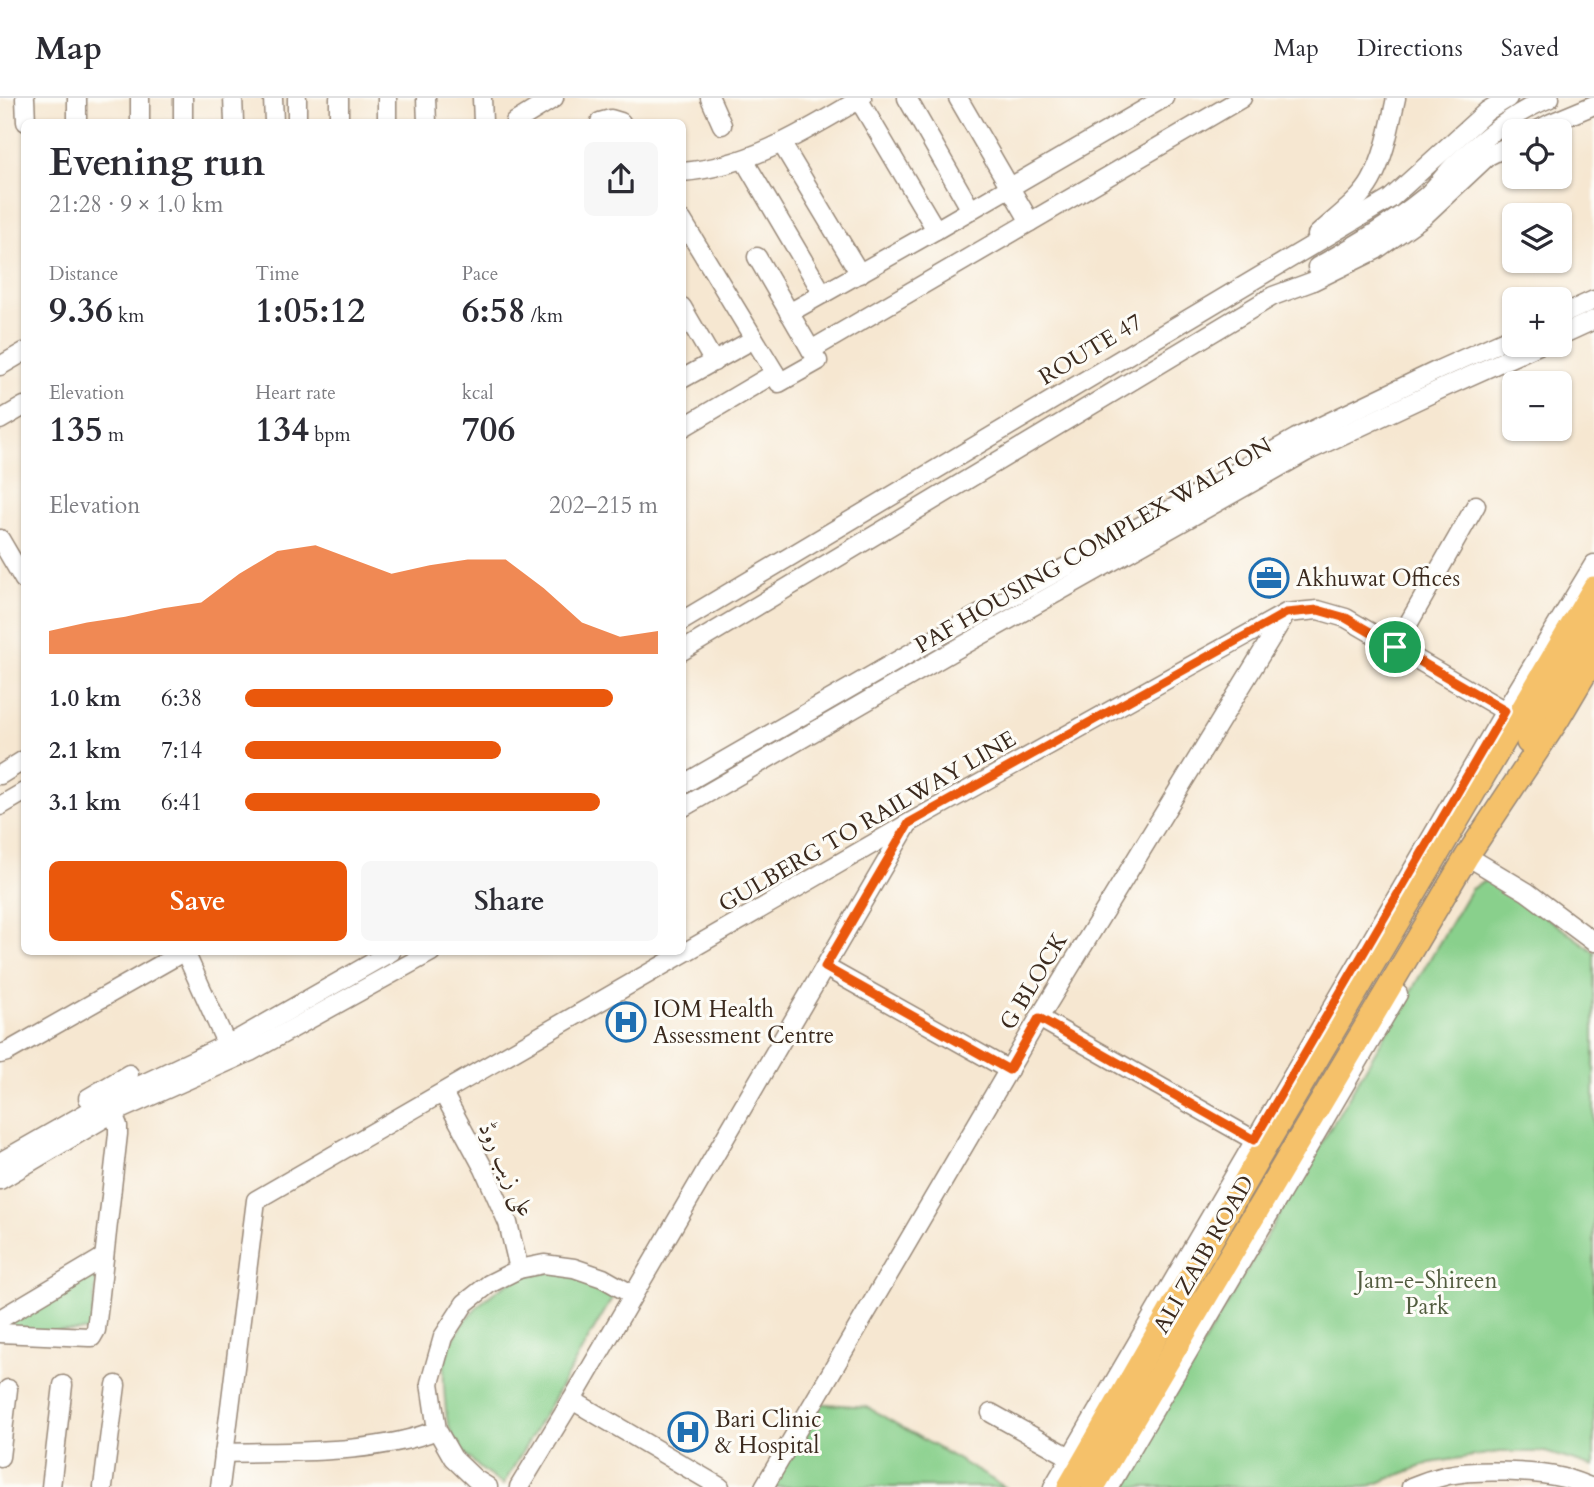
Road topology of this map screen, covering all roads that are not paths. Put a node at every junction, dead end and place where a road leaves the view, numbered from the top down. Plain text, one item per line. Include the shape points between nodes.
1 (25, 98) edge
2 (77, 98) edge
3 (140, 98) edge
4 (183, 98) edge
5 (233, 98) edge
6 (273, 98) edge
7 (297, 98) edge
8 (339, 98) edge
9 (387, 98) edge
10 (426, 98) edge
11 (482, 98) edge
12 (554, 98) edge
13 (710, 98) edge
14 (907, 98) edge
15 (958, 98) edge
16 (1164, 98) edge
17 (1396, 98) edge
18 (1508, 98) edge
19 (1550, 98) edge
20 (861, 99) edge
21 (1234, 100) edge
22 (1594, 105) edge
23 (26, 119) edge
24 (77, 119) edge
25 (140, 119) edge
26 (183, 119) edge
27 (234, 119) edge
28 (274, 119) edge
29 (297, 119) edge
30 (339, 119) edge
31 (387, 119) edge
32 (427, 119) edge
33 (483, 119) edge
34 (520, 119) edge
35 (1559, 119) edge
36 (722, 125) dead end
37 (782, 144) junction
38 (1502, 149) edge
39 (744, 160) junction
40 (686, 172) edge
41 (1010, 187) junction
42 (971, 210) junction
43 (1030, 222) junction
44 (686, 227) edge
45 (936, 230) junction
46 (1294, 256) junction
47 (757, 257) dead end
48 (860, 274) junction
49 (823, 294) junction
50 (1273, 296) junction
51 (1594, 300) edge
52 (1572, 310) edge
53 (789, 313) junction
54 (686, 314) edge
55 (1594, 320) edge
56 (1572, 330) edge
57 (754, 339) junction
58 (1502, 341) edge
59 (811, 350) junction
60 (21, 354) edge
61 (1512, 357) edge
62 (714, 362) junction
63 (0, 366) edge
64 (775, 373) junction
65 (686, 377) edge
66 (21, 408) edge
67 (0, 420) edge
68 (686, 426) edge
69 (1476, 505) dead end
70 (0, 539) edge
71 (1594, 564) edge
72 (21, 575) edge
73 (1594, 588) edge
74 (1286, 613) junction
75 (686, 619) edge
76 (1594, 626) edge
77 (1395, 647) junction
78 (686, 648) edge
79 (1594, 658) edge
80 (1505, 711) junction
81 (21, 762) edge
82 (0, 775) edge
83 (686, 783) edge
84 (21, 794) edge
85 (0, 806) edge
86 (686, 806) edge
87 (909, 823) junction
88 (1467, 856) junction
89 (1594, 942) edge
90 (686, 952) edge
91 (179, 955) edge
92 (185, 955) edge
93 (386, 955) edge
94 (426, 955) edge
95 (681, 955) edge
96 (825, 967) junction
97 (1039, 1018) junction
98 (230, 1052) junction
99 (0, 1054) edge
100 (1009, 1070) junction
101 (129, 1074) dead end
102 (443, 1093) junction
103 (107, 1102) junction
104 (1254, 1140) junction
105 (0, 1149) edge
106 (0, 1162) edge
107 (0, 1180) edge
108 (104, 1257) junction
109 (519, 1269) junction
110 (633, 1295) junction
111 (0, 1319) edge
112 (0, 1333) edge
113 (63, 1385) dead end
114 (116, 1385) dead end
115 (8, 1389) dead end
116 (572, 1400) junction
117 (990, 1413) dead end
118 (437, 1430) junction
119 (224, 1453) junction
120 (0, 1457) edge
121 (1070, 1457) junction
122 (51, 1487) edge
123 (103, 1487) edge
124 (220, 1487) edge
125 (488, 1487) edge
126 (519, 1487) edge
127 (720, 1487) edge
128 (764, 1487) edge
129 (1053, 1487) edge
130 (1069, 1487) edge
131 (1093, 1487) edge
132 (1109, 1487) edge
133 (1411, 1487) edge
134 (1590, 1487) edge

1 - 23 street
2 - 24 street
3 - 25 street
4 - 26 street
5 - 27 street
6 - 28 street
7 - 29 street
8 - 30 street
9 - 31 street
10 - 32 street
11 - 33 street
12 - 34 street
13 - 36 street
14 - 42 street
15 - 41 street
16 - 41 street
17 - 46 street via 1371,181
18 - 46 street, ROUTE 47 via 1487,111 1390,200
19 - 50 street via 1478,143 1427,195 1394,220
20 - 37 street
20 - 45 street
21 - 43 street
22 - 35 street
37 - 39 street
37 - 48 street
38 - 50 street, ROUTE 47 via 1431,211 1376,250
39 - 40 street
39 - 49 street
41 - 42 street
41 - 43 street
42 - 45 street
43 - 59 street
44 - 57 street
45 - 48 street
46 - 75 street, ROUTE 47
47 - 53 street
48 - 49 street
49 - 53 street
50 - 78 street, ROUTE 47
51 - 52 street
53 - 59 street
54 - 62 street
55 - 56 street
57 - 62 street
57 - 64 street
58 - 83 street, PAF HOUSING COMPLEX WALTON via 1296,438
59 - 64 street via 818,362 779,383
60 - 63 street
61 - 86 street, PAF HOUSING COMPLEX WALTON via 1306,452
62 - 65 street
64 - 68 street
66 - 67 street
69 - 77 street
70 - 72 street
71 - 80 street
73 - 130 main road, ALI ZAIB ROAD
74 - 77 street, GULBERG TO RAILWAY LINE via 1318,610 1346,618
74 - 87 street, GULBERG TO RAILWAY LINE
74 - 97 street, G BLOCK
76 - 88 main road
77 - 80 street, GULBERG TO RAILWAY LINE
79 - 88 main road, ALI ZAIB ROAD
80 - 104 street
81 - 82 street
84 - 85 street
87 - 90 street, GULBERG TO RAILWAY LINE
87 - 96 street
88 - 89 street via 1527,892
88 - 131 main road, ALI ZAIB ROAD
88 - 132 street via 1457,890
91 - 99 street
92 - 98 street
93 - 98 street
94 - 98 street via 374,985
95 - 102 street, GULBERG TO RAILWAY LINE
96 - 100 street
96 - 110 street
97 - 100 street, G BLOCK
97 - 104 street
98 - 103 street
100 - 128 street, G BLOCK
101 - 103 street
102 - 109 street, علی زیب روڈ via 508,1223
102 - 119 street, GULBERG TO RAILWAY LINE via 256,1200
103 - 105 street
103 - 106 street
103 - 107 street
103 - 108 street via 118,1134
104 - 121 street
108 - 111 street
108 - 112 street via 92,1337
109 - 110 street via 544,1264 574,1268
109 - 118 street via 465,1303 443,1337 430,1384
110 - 116 street
113 - 122 street
114 - 123 street
115 - 120 street
116 - 126 street
116 - 127 street
117 - 121 street
118 - 119 street via 369,1446
118 - 125 street via 453,1458
119 - 124 street, GULBERG TO RAILWAY LINE
121 - 129 street
133 - 134 street via 1450,1474 1497,1472 1544,1474

